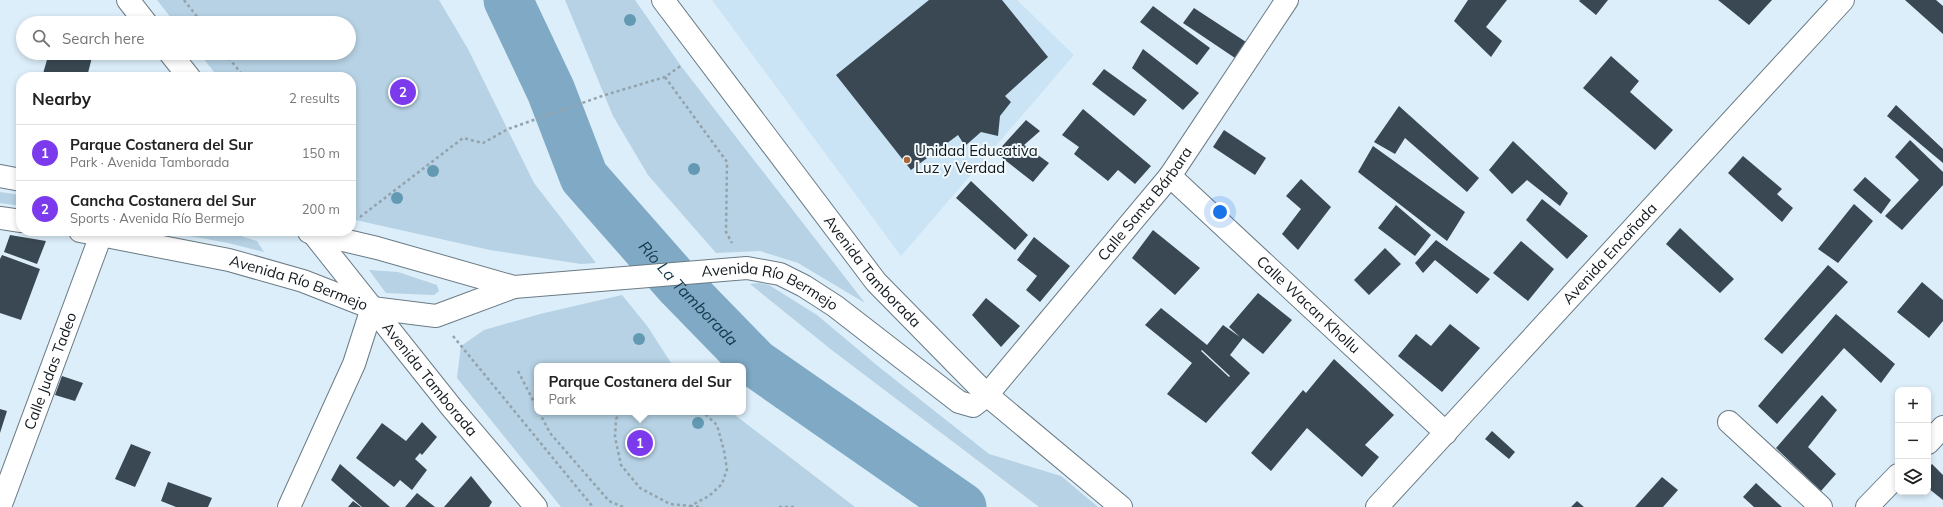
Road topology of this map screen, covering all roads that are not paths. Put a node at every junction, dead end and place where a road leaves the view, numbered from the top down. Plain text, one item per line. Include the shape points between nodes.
1 (128, 0) edge
2 (663, 0) edge
3 (1287, 0) edge
4 (1843, 0) edge
5 (141, 16) edge
6 (176, 60) edge
7 (185, 72) edge
8 (0, 176) edge
9 (1170, 176) junction
10 (16, 179) edge
11 (0, 218) edge
12 (16, 220) edge
13 (89, 236) edge
14 (105, 236) edge
15 (312, 236) edge
16 (326, 236) edge
17 (514, 287) junction
18 (372, 308) junction
19 (987, 396) junction
20 (1729, 422) dead end
21 (1943, 427) edge
22 (1446, 433) junction
23 (1931, 440) edge
24 (1895, 477) edge
25 (0, 507) edge
26 (289, 507) edge
27 (536, 507) edge
28 (1121, 507) edge
29 (1377, 507) edge
30 (1822, 507) edge
31 (1868, 507) edge

1 - 5 main road
2 - 19 main road, Avenida Tamborada via 876,282
3 - 9 main road, Calle Santa Bárbara
4 - 22 main road, Avenida Encañada
6 - 7 main road
8 - 10 main road
9 - 19 main road, Calle Santa Bárbara
9 - 22 main road, Calle Wacan Khollu
11 - 12 main road
13 - 25 main road, Calle Judas Tadeo
14 - 18 main road, Avenida Río Bermejo via 229,260 303,282
15 - 18 main road, Avenida Tamborada
16 - 17 main road, Avenida Río Bermejo
17 - 18 main road, Avenida Río Bermejo via 436,316
17 - 19 main road, Avenida Río Bermejo via 746,268 780,274 835,306 959,402 974,406
18 - 26 main road via 354,364
18 - 27 main road, Avenida Tamborada
19 - 28 main road, Avenida Tamborada
20 - 30 main road
21 - 23 main road
22 - 29 main road, Avenida Encañada
24 - 31 main road

